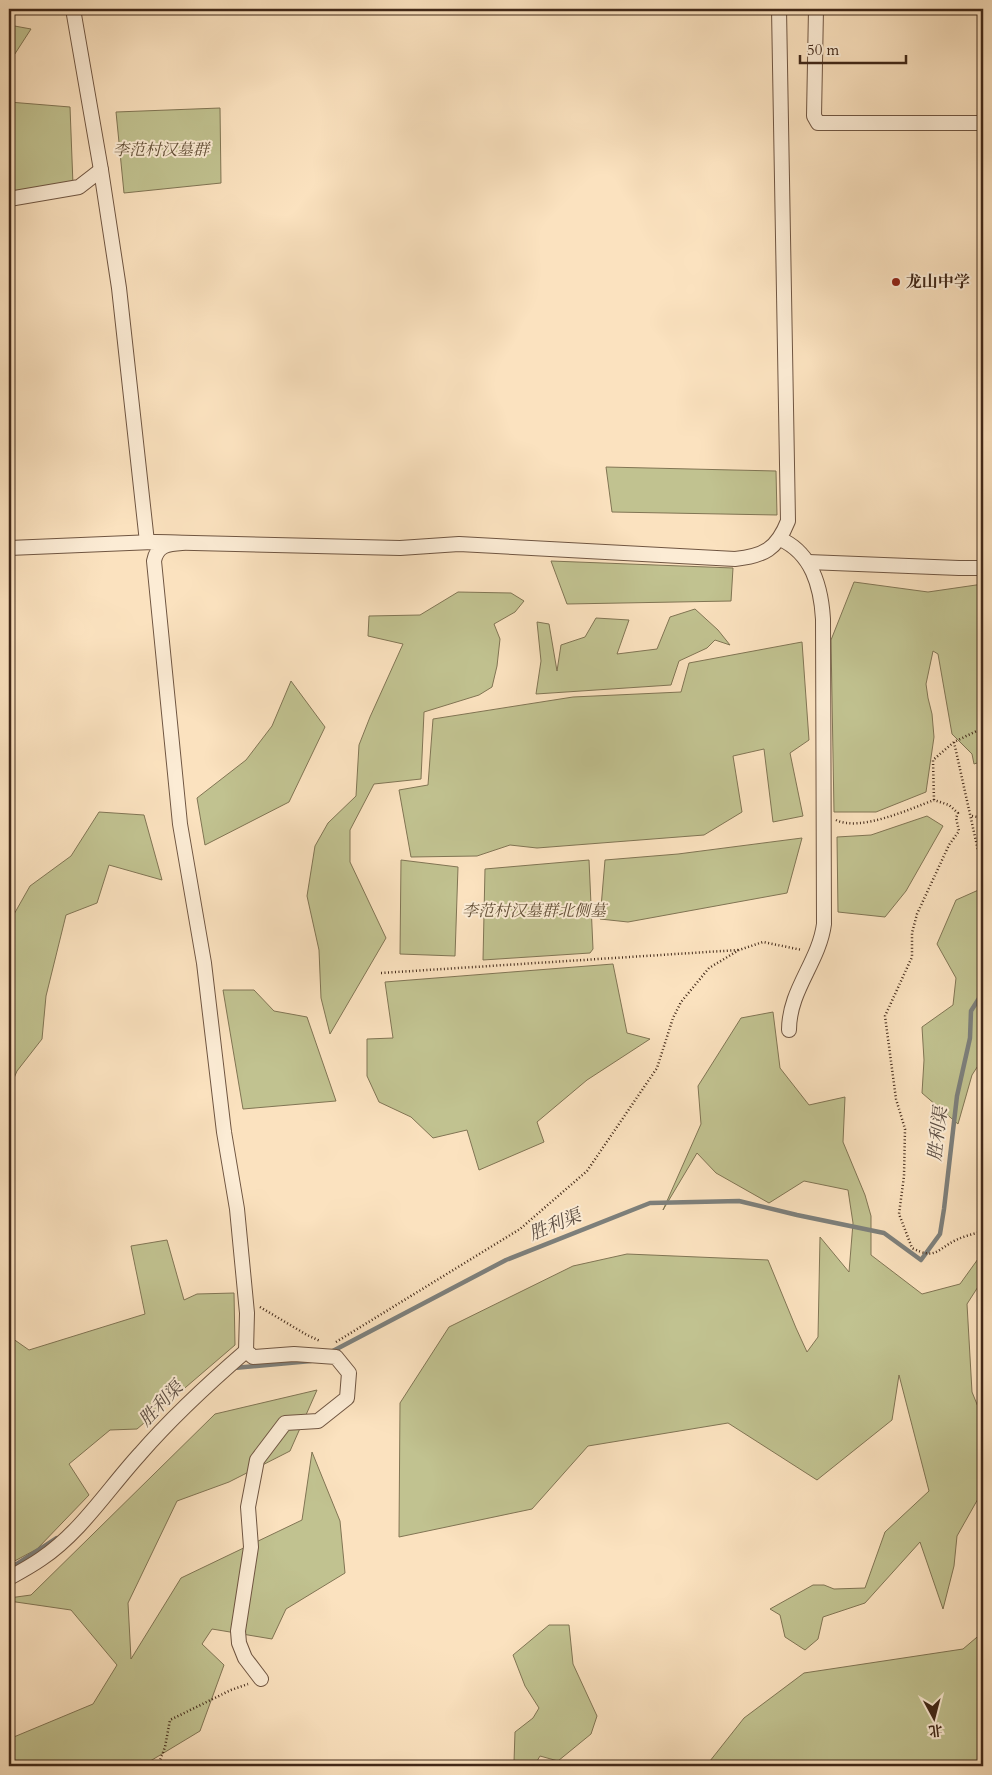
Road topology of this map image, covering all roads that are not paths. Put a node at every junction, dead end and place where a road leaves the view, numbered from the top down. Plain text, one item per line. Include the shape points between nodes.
1 (73, 9) edge
2 (779, 9) edge
3 (816, 9) edge
4 (983, 124) edge
5 (101, 170) junction
6 (9, 199) edge
7 (780, 539) junction
8 (147, 542) junction
9 (182, 543) junction
10 (9, 548) edge
11 (808, 562) junction
12 (983, 568) edge
13 (788, 1030) dead end
14 (246, 1351) junction
15 (9, 1578) edge
16 (261, 1679) road end

1 - 5 street
2 - 7 street via 788,496 788,521
3 - 4 street via 814,116 818,123
5 - 6 street via 79,187
5 - 8 street via 119,288
7 - 9 street via 768,550 752,557 735,559 468,545 400,548
7 - 11 street via 795,547
8 - 9 street
8 - 10 street
9 - 14 street via 161,547 154,561 180,824 204,963 224,1132 237,1208 246,1297
11 - 12 street
11 - 13 street via 818,586 823,619 824,924 812,960 791,1004
14 - 15 street via 189,1401 62,1542
14 - 16 street via 253,1357 313,1355 331,1351 349,1373 347,1398 318,1421 286,1423 257,1460 248,1508 251,1547 238,1631 242,1653

